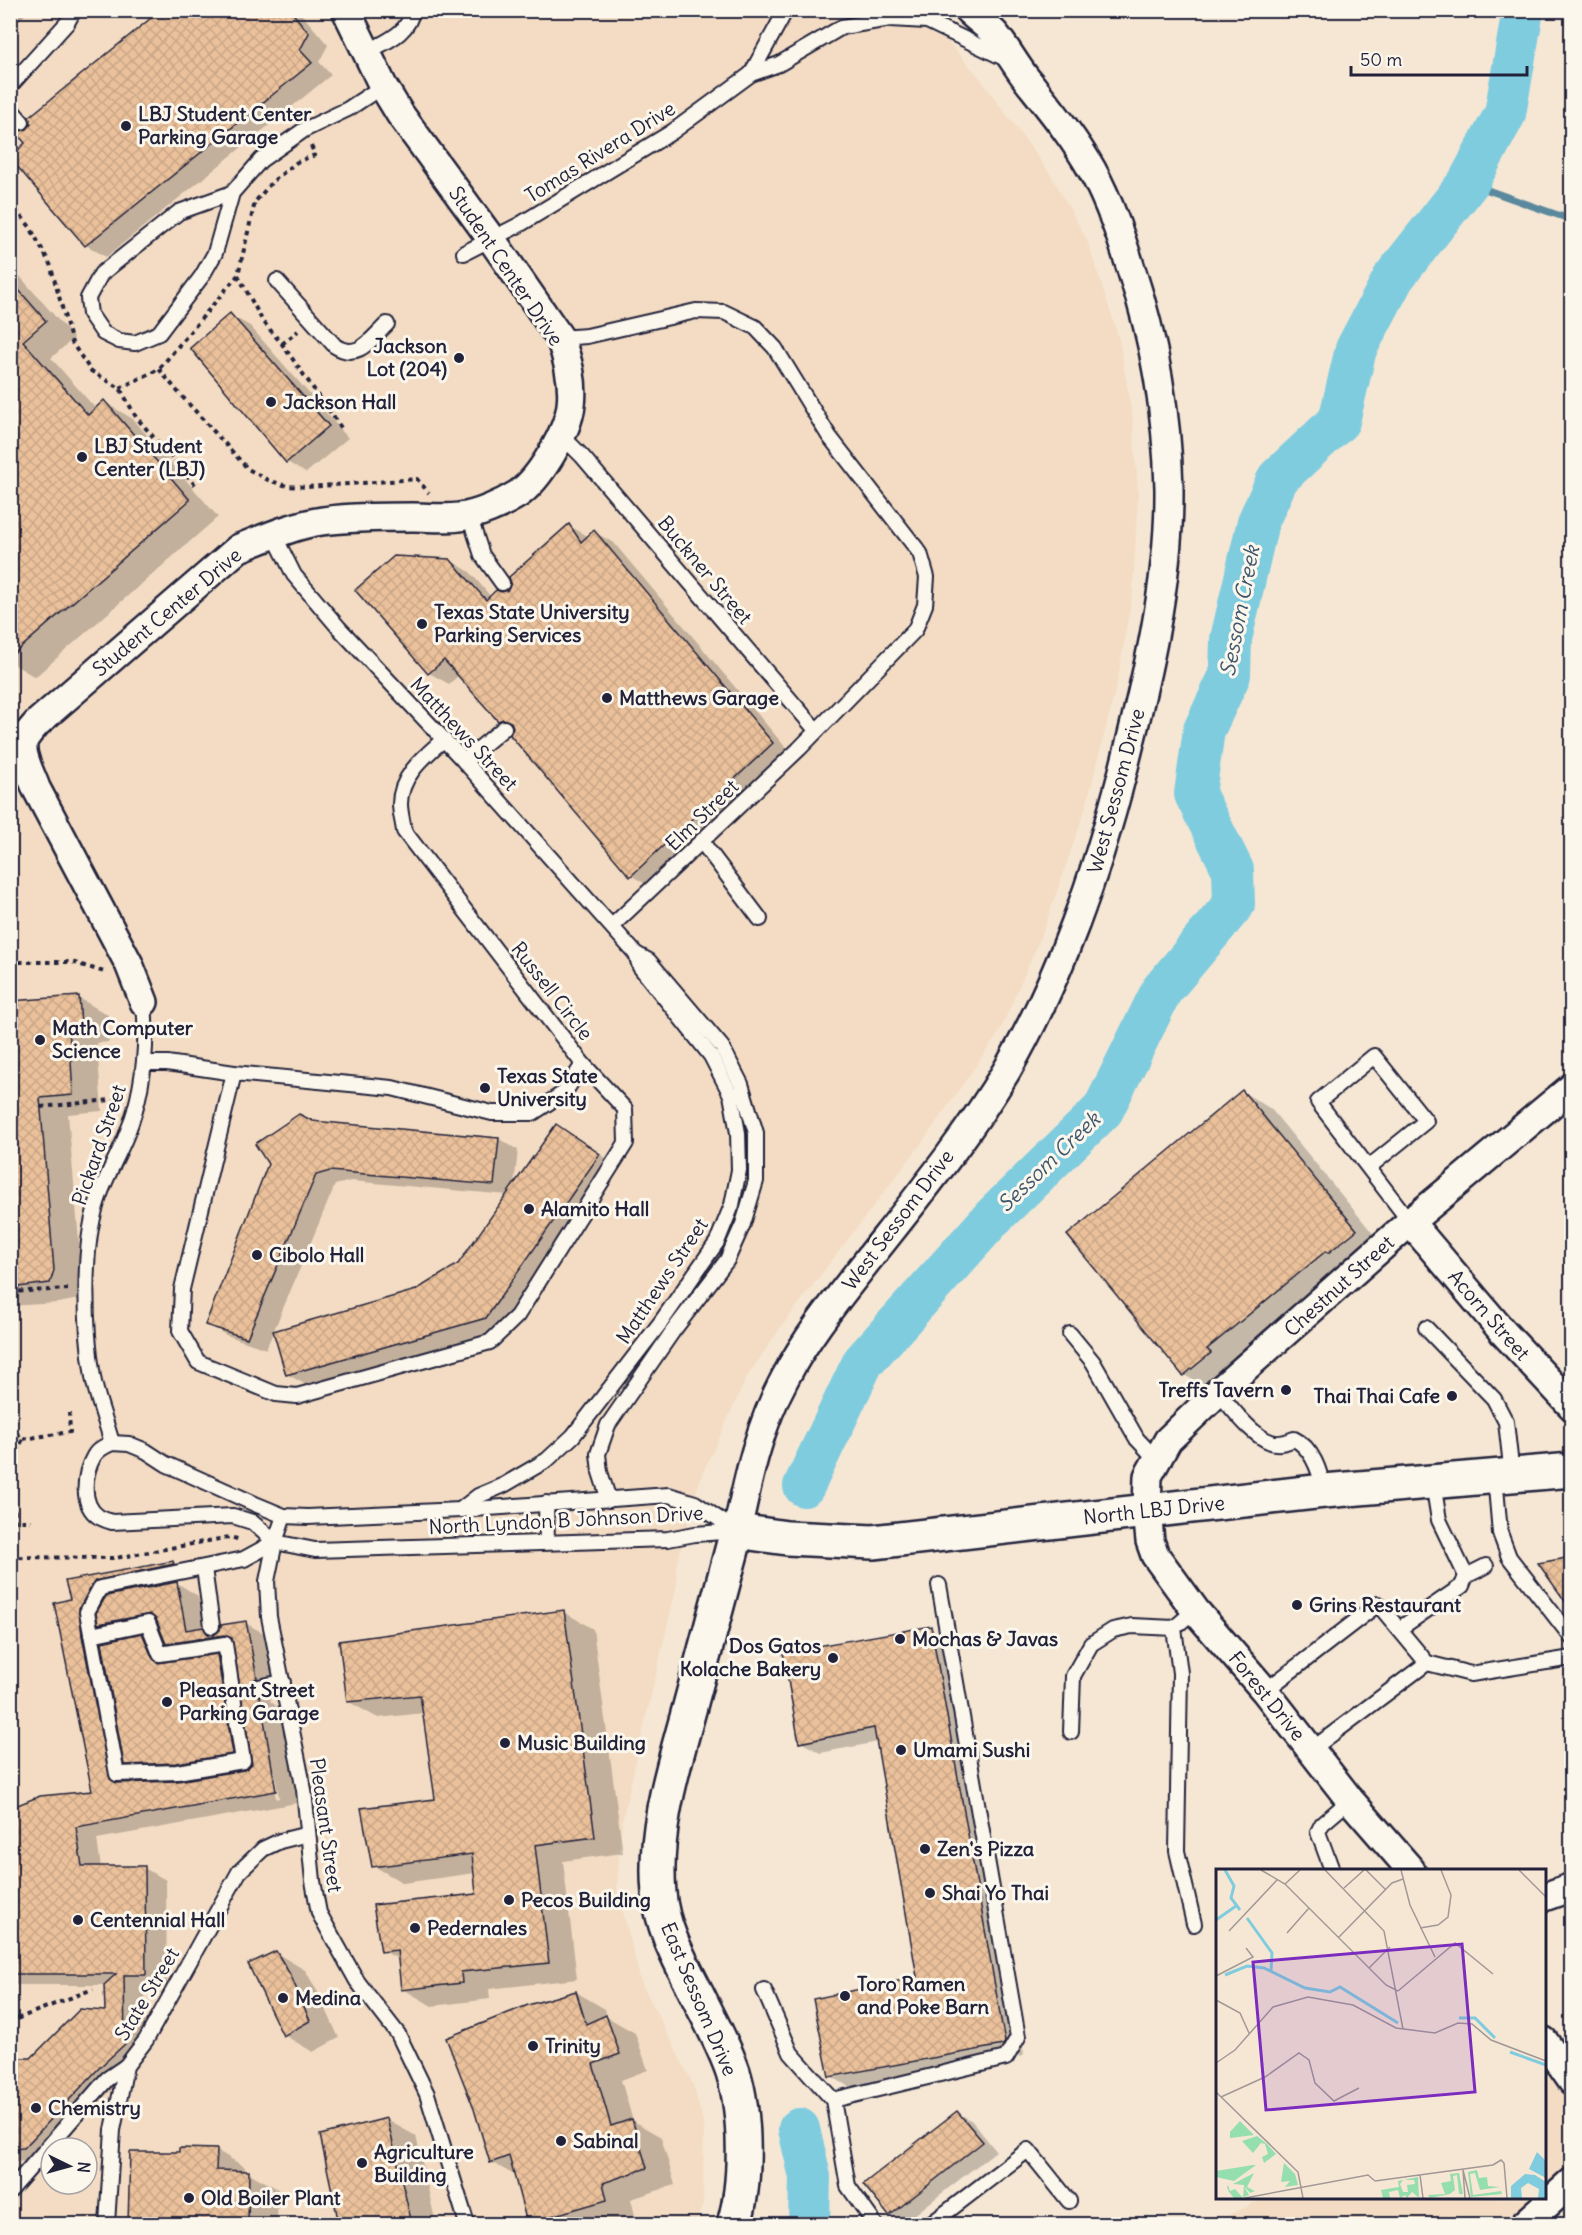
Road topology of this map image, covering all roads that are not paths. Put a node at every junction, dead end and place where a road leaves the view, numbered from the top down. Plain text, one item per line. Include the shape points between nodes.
1 (74, 10) edge
2 (346, 10) edge
3 (412, 10) edge
4 (786, 10) edge
5 (968, 10) edge
6 (367, 52) junction
7 (1013, 62) junction
8 (751, 74) junction
9 (10, 86) edge
10 (383, 86) junction
11 (10, 108) edge
12 (22, 122) dead end
13 (232, 192) junction
14 (492, 240) junction
15 (464, 253) dead end
16 (277, 281) dead end
17 (387, 324) dead end
18 (560, 338) junction
19 (562, 436) junction
20 (469, 515) junction
21 (274, 535) junction
22 (502, 583) dead end
23 (504, 728) dead end
24 (816, 730) junction
25 (443, 740) junction
26 (465, 761) junction
27 (702, 842) junction
28 (760, 919) dead end
29 (612, 926) junction
30 (636, 954) junction
31 (144, 1002) joint
32 (146, 1063) junction
33 (583, 1064) junction
34 (234, 1074) junction
35 (1572, 1088) edge
36 (1369, 1167) junction
37 (1410, 1222) junction
38 (1426, 1328) dead end
39 (1070, 1334) dead end
40 (1218, 1392) junction
41 (1572, 1406) edge
42 (112, 1443) junction
43 (1156, 1459) junction
44 (1572, 1470) edge
45 (1504, 1476) junction
46 (1433, 1483) junction
47 (1324, 1491) junction
48 (609, 1500) junction
49 (546, 1503) junction
50 (460, 1510) junction
51 (1147, 1511) junction
52 (284, 1516) junction
53 (737, 1531) junction
54 (274, 1542) junction
55 (547, 1542) junction
56 (1486, 1566) dead end
57 (204, 1568) junction
58 (1466, 1576) junction
59 (939, 1585) dead end
60 (1195, 1610) junction
61 (212, 1626) dead end
62 (1174, 1628) junction
63 (1399, 1629) junction
64 (91, 1635) junction
65 (1572, 1638) edge
66 (1572, 1658) edge
67 (1426, 1663) junction
68 (283, 1682) junction
69 (258, 1687) dead end
70 (1265, 1691) junction
71 (1071, 1732) dead end
72 (1311, 1750) junction
73 (1350, 1800) junction
74 (308, 1834) junction
75 (1332, 1869) edge
76 (1410, 1869) edge
77 (1572, 1887) edge
78 (1546, 1897) edge
79 (1194, 1924) dead end
80 (764, 1990) dead end
81 (1546, 2042) edge
82 (126, 2066) junction
83 (1572, 2081) edge
84 (833, 2100) junction
85 (1572, 2182) edge
86 (10, 2191) edge
87 (1069, 2201) dead end
88 (107, 2224) edge
89 (467, 2224) edge
90 (734, 2224) edge
91 (874, 2224) edge
92 (931, 2224) edge
93 (1525, 2224) edge

1 - 9 lane via 67,23
2 - 6 street, Student Center Drive
3 - 6 lane via 404,31
4 - 8 lane, Tomas Rivera Drive
5 - 7 street, West Sessom Drive via 993,32
6 - 10 street, Student Center Drive
7 - 8 lane, Tomas Rivera Drive via 927,21 890,19 843,27 779,64
7 - 53 street, West Sessom Drive via 1059,120 1109,204 1140,296 1155,357 1169,491 1166,550 1149,664 1087,894 1036,1017 1005,1072 933,1178 792,1365 753,1456
8 - 14 lane, Tomas Rivera Drive via 672,132
10 - 13 lane via 348,109 304,130 261,160
10 - 14 street, Student Center Drive
11 - 12 lane
13 - 13 lane via 179,212 101,274 88,297 90,314 103,333 135,343 159,333 215,253
14 - 15 lane, Tomas Rivera Drive
14 - 18 street, Student Center Drive
16 - 17 lane via 344,352 363,347
18 - 19 street, Student Center Drive via 571,376 571,406
18 - 24 lane, Elm Street via 587,336 696,311 724,312 755,327 775,348 829,436 920,553 927,578 925,605 915,630
19 - 20 street, Student Center Drive via 541,470 519,493
19 - 24 lane, Buckner Street
20 - 21 street, Student Center Drive via 362,517 318,522
20 - 22 lane via 482,555
21 - 25 lane, Matthews Street via 294,575
21 - 31 street, Student Center Drive via 239,548 37,723 23,744 36,788 129,964
23 - 26 lane
24 - 27 lane, Elm Street
25 - 26 lane, Matthews Street
25 - 33 lane, Russell Circle via 405,780 400,804 404,831
26 - 29 lane, Matthews Street
27 - 28 lane
27 - 29 lane, Elm Street
29 - 30 lane, Matthews Street
30 - 48 lane, Matthews Street via 649,961 722,1047 741,1084 756,1133 756,1180 727,1260 608,1425 598,1454
30 - 50 lane, Matthews Street via 640,967 711,1056 731,1095 739,1170 732,1205 717,1242 573,1436 547,1460 478,1496
31 - 32 lane, Pickard Street
32 - 34 lane, Russell Circle
32 - 42 lane, Pickard Street via 137,1105 97,1204 90,1240 88,1322 93,1378
33 - 34 lane, Russell Circle via 566,1092 533,1113 492,1113 392,1088
33 - 34 lane via 625,1109 626,1143 517,1316 490,1342 297,1396 276,1394 198,1362 180,1331 182,1289
35 - 37 street, Chestnut Street
36 - 36 lane via 1425,1121 1374,1056 1318,1102
36 - 37 lane
37 - 40 street, Chestnut Street
37 - 41 street, Acorn Street
38 - 45 lane via 1494,1399 1506,1422
39 - 43 lane via 1093,1362 1137,1439
40 - 43 street, Chestnut Street via 1168,1440
40 - 47 lane via 1258,1435 1271,1442 1294,1439 1303,1444 1320,1473
42 - 52 lane, North Lyndon B Johnson Drive via 146,1451 221,1491
42 - 54 lane via 94,1455 85,1485 88,1501 99,1517 126,1523 233,1516 252,1522
43 - 51 street, Chestnut Street via 1148,1476
44 - 45 street, North LBJ Drive
45 - 46 street, North LBJ Drive
45 - 65 lane via 1500,1533 1509,1557
46 - 47 street, North LBJ Drive
46 - 58 lane via 1439,1520
47 - 51 street, North LBJ Drive
48 - 49 lane, North Lyndon B Johnson Drive
48 - 53 lane, North Lyndon B Johnson Drive via 669,1495 694,1503
49 - 50 lane, North Lyndon B Johnson Drive
49 - 55 lane
50 - 52 lane, North Lyndon B Johnson Drive
51 - 53 street, North LBJ Drive via 873,1542
51 - 60 street, Forest Drive via 1155,1555
52 - 54 lane, Pleasant Street
53 - 55 lane, North Lyndon B Johnson Drive via 668,1539
53 - 90 street, East Sessom Drive via 669,1784 658,1843 659,1894 673,1946 733,2072 742,2116 743,2157
54 - 55 lane, North Lyndon B Johnson Drive via 315,1550
54 - 57 lane via 244,1560
54 - 68 lane, Pleasant Street via 267,1581
56 - 58 lane
57 - 61 lane
57 - 64 lane via 100,1588 87,1611
58 - 63 lane via 1462,1586
59 - 84 lane via 1018,2037 1006,2058
60 - 62 lane
60 - 70 street, Forest Drive
62 - 71 lane via 1132,1626 1113,1630 1091,1644 1073,1676
62 - 79 lane via 1180,1673 1177,1851
63 - 67 lane
63 - 70 lane via 1378,1604
64 - 64 lane via 117,1774 177,1772 243,1761 225,1644 160,1654 148,1623
66 - 67 lane via 1471,1674
67 - 72 lane
68 - 69 lane
68 - 74 lane, Pleasant Street via 304,1790
70 - 72 street, Forest Drive
72 - 73 street, Forest Drive
73 - 75 lane via 1318,1832
73 - 76 street, Forest Drive
74 - 82 lane, State Street via 262,1849 239,1872 146,2040
74 - 89 lane, Pleasant Street via 312,1881 320,1913 357,1982 399,2034 423,2084
77 - 78 street
80 - 84 lane via 791,2053
81 - 83 street
82 - 86 lane via 107,2079
82 - 88 lane, State Street via 113,2130
84 - 91 lane via 848,2186
85 - 93 street
87 - 92 lane via 1028,2150

